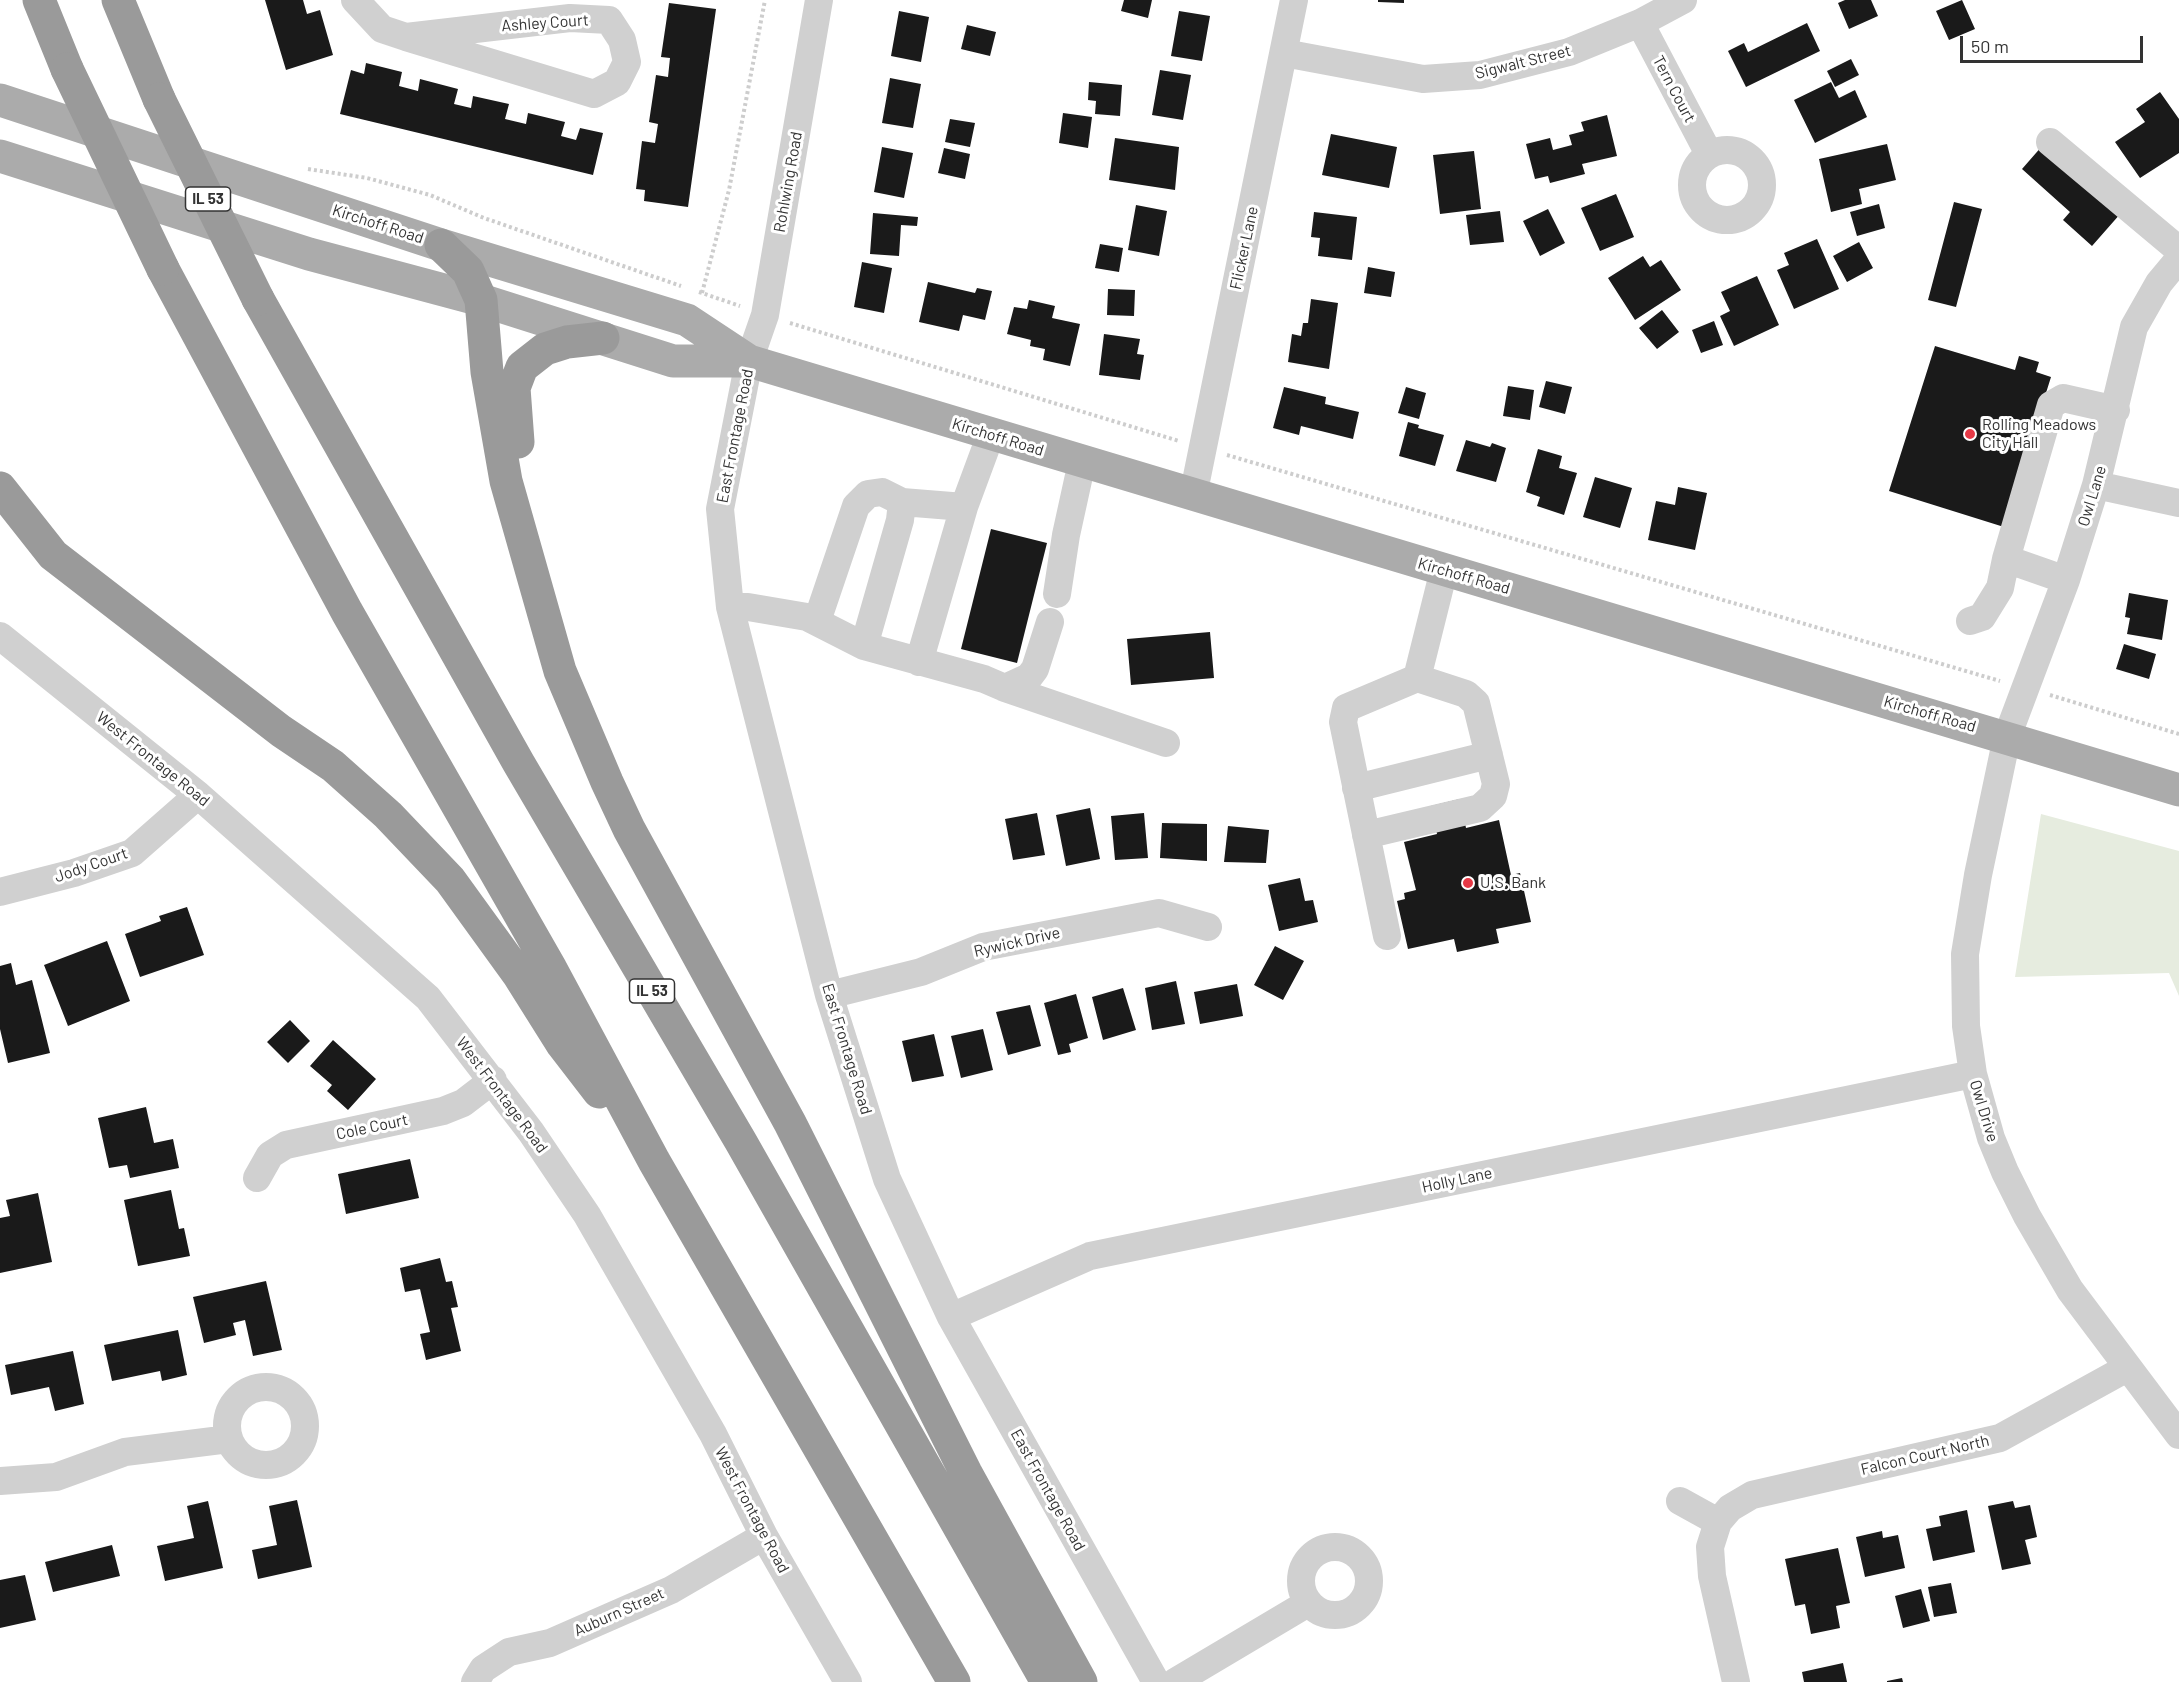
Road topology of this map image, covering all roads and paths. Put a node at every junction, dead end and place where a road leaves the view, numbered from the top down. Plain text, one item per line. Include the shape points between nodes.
1 (39, 0) edge
2 (118, 0) edge
3 (355, 0) edge
4 (765, 0) edge
5 (819, 0) edge
6 (1294, 0) edge
7 (1683, 0) edge
8 (1640, 24) junction
9 (406, 36) junction
10 (1284, 52) junction
11 (0, 100) edge
12 (2050, 142) dead end
13 (1709, 154) dead end
14 (0, 156) edge
15 (298, 167) dead end
16 (441, 245) junction
17 (2179, 250) edge
18 (2179, 259) edge
19 (481, 300) junction
20 (800, 326) dead end
21 (603, 338) junction
22 (749, 361) junction
23 (2116, 410) junction
24 (991, 434) junction
25 (1203, 448) junction
26 (1082, 462) junction
27 (2096, 485) junction
28 (0, 488) edge
29 (1193, 496) junction
30 (902, 502) junction
31 (2179, 503) edge
32 (964, 507) junction
33 (2006, 559) junction
34 (1444, 570) junction
35 (533, 575) junction
36 (2066, 580) junction
37 (1057, 594) dead end
38 (730, 607) junction
39 (817, 621) junction
40 (1970, 621) dead end
41 (1050, 622) dead end
42 (0, 636) edge
43 (864, 646) junction
44 (919, 662) junction
45 (1985, 676) dead end
46 (1417, 678) junction
47 (1005, 688) junction
48 (2066, 700) dead end
49 (2179, 734) edge
50 (2007, 737) junction
51 (1166, 743) dead end
52 (1489, 755) junction
53 (1356, 788) junction
54 (2179, 790) edge
55 (198, 795) junction
56 (1366, 834) junction
57 (0, 892) edge
58 (1208, 927) dead end
59 (1388, 936) dead end
60 (829, 995) junction
61 (1973, 1074) junction
62 (493, 1080) junction
63 (654, 1161) junction
64 (257, 1178) dead end
65 (951, 1317) junction
66 (2127, 1368) junction
67 (2179, 1435) edge
68 (229, 1439) dead end
69 (0, 1481) edge
70 (1680, 1501) dead end
71 (1718, 1522) junction
72 (764, 1536) junction
73 (1308, 1603) dead end
74 (475, 1682) edge
75 (848, 1682) edge
76 (954, 1682) edge
77 (1047, 1682) edge
78 (1081, 1682) edge
79 (1156, 1682) edge
80 (1175, 1682) edge
81 (1736, 1682) edge

1 - 63 highway, bridge via 67,69 163,268 347,612 551,969
2 - 77 highway, IL 53, bridge via 159,99 258,299 518,762 741,1142
3 - 9 street, Ashley Court via 382,29
4 - 15 path via 729,190 702,293 484,218 430,195 367,178
5 - 22 street, Rohlwing Road via 765,315
6 - 10 street, Flicker Lane
7 - 8 street, Sigwalt Street
8 - 10 street, Sigwalt Street via 1569,52 1480,75 1423,79
8 - 13 street, Tern Court
9 - 9 street, Ashley Court via 594,94 617,82 627,62 622,40 609,20 570,18
10 - 25 street, Flicker Lane
11 - 16 main road, Kirchoff Road
12 - 17 street
14 - 19 main road, Kirchoff Road via 309,254
16 - 19 highway via 468,271
16 - 22 main road, Kirchoff Road via 687,320
18 - 23 street, Owl Lane via 2159,283 2134,327
19 - 21 main road, Kirchoff Road
19 - 35 highway via 487,372 506,481
20 - 25 path
21 - 22 main road, Kirchoff Road via 673,361
21 - 35 highway via 544,349 522,368 514,388
22 - 24 main road, Kirchoff Road
22 - 38 street, East Frontage Road via 720,509
23 - 27 street, Owl Lane
23 - 33 street via 2063,398 2051,405
24 - 26 main road, Kirchoff Road
24 - 32 street
25 - 29 street, Flicker Lane
25 - 45 path
26 - 29 main road, Kirchoff Road
26 - 37 street
27 - 31 street
27 - 36 street, Owl Lane
28 - 63 highway via 53,555 281,731 333,766 388,814 450,880 518,974 562,1044
29 - 34 main road, Kirchoff Road
30 - 32 street
30 - 39 street via 882,492 868,494 856,506
30 - 43 street
32 - 44 street
33 - 36 street
33 - 40 street via 1993,603 1982,617
34 - 46 street
34 - 50 main road, Kirchoff Road
35 - 78 highway via 560,671 628,829 790,1123 966,1473
36 - 50 street, Owl Lane
38 - 39 street
38 - 60 street, East Frontage Road
39 - 43 street
41 - 47 street via 1035,669 1029,677
42 - 55 street, West Frontage Road
43 - 44 street
44 - 47 street
46 - 52 street via 1466,694 1476,703
46 - 53 street via 1346,708 1343,722
47 - 51 street
48 - 49 path
50 - 54 main road, Kirchoff Road
50 - 61 street, Owl Drive via 1965,954 1966,1026
52 - 53 street
52 - 56 street via 1496,784 1493,796 1480,808
53 - 56 street
55 - 57 street, Jody Court via 132,853
55 - 62 street, West Frontage Road via 428,998
56 - 59 street
58 - 60 street, Rywick Drive via 1159,914 1147,916 983,947 921,972
60 - 65 street, East Frontage Road via 887,1179
61 - 65 street, Holly Lane via 1089,1256
61 - 66 street, Owl Drive via 1991,1138 2027,1216 2070,1290
62 - 64 street, Cole Court via 463,1103 443,1111 286,1145 270,1155
62 - 72 street, West Frontage Road via 616,1264 713,1434
63 - 76 highway
65 - 79 street, East Frontage Road
66 - 67 street, Owl Drive
66 - 71 street, Falcon Court North via 2000,1438 1752,1495 1730,1508
68 - 69 street via 125,1452 56,1477
70 - 71 street
71 - 81 street via 1710,1547 1712,1576
72 - 74 street, Auburn Street via 671,1590 550,1643 509,1652 483,1669
72 - 75 street, West Frontage Road
73 - 80 street

